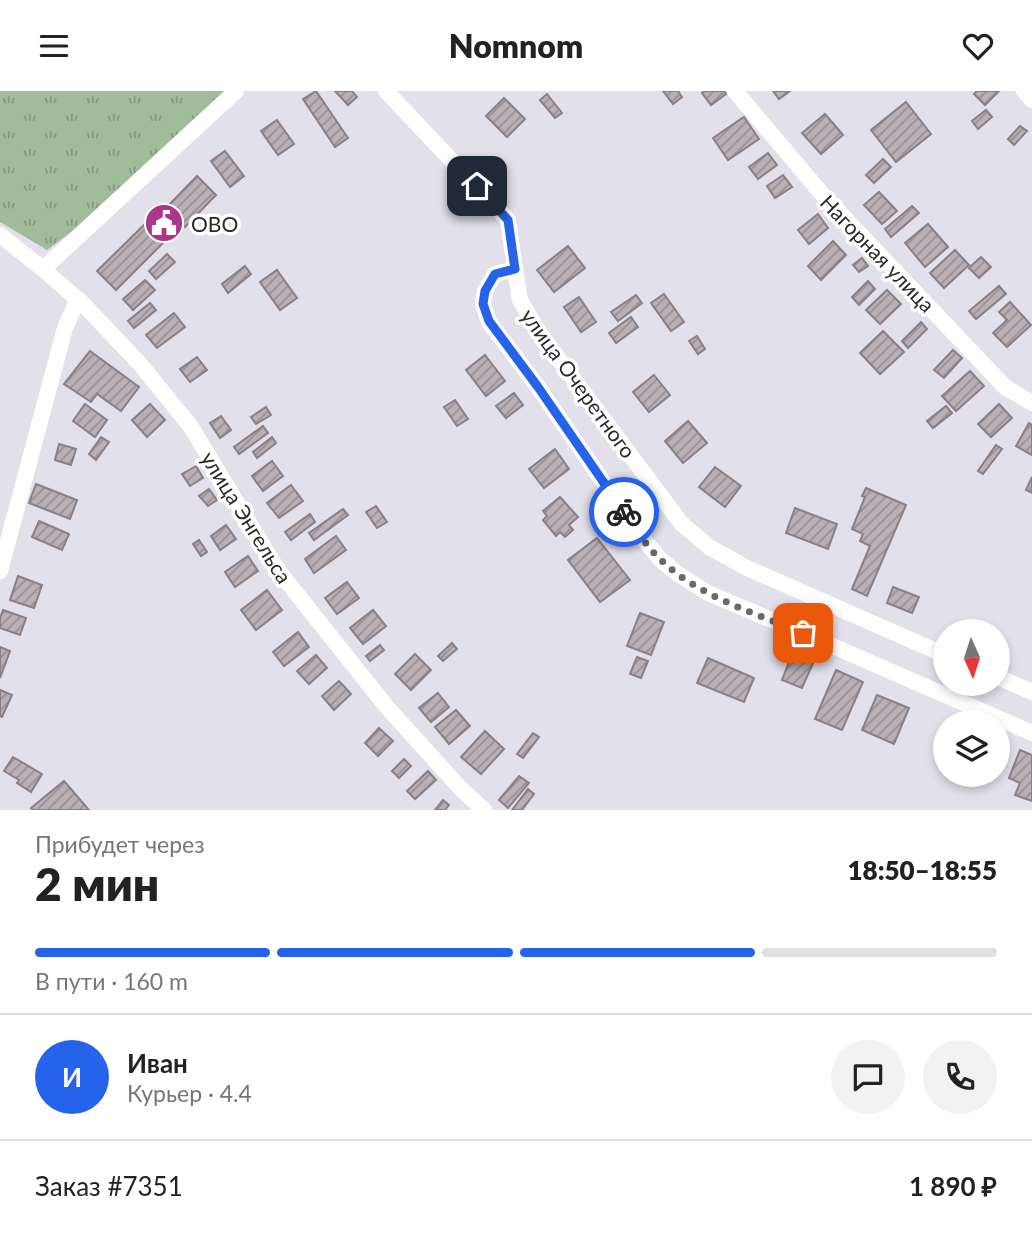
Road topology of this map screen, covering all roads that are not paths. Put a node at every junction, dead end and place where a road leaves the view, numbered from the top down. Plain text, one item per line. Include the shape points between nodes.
1 (236, 91) edge
2 (386, 91) edge
3 (735, 91) edge
4 (1024, 91) edge
5 (1032, 100) edge
6 (0, 235) edge
7 (43, 269) junction
8 (515, 269) junction
9 (78, 299) junction
10 (1032, 403) edge
11 (3, 547) edge
12 (0, 571) edge
13 (933, 650) edge
14 (1010, 682) edge
15 (1032, 692) edge
16 (1032, 733) edge
17 (484, 810) edge

1 - 7 street
2 - 8 street, улица Очеретного via 508,220
3 - 10 street, Нагорная улица via 822,194 1004,387
4 - 5 street
6 - 7 street, улица Энгельса
7 - 9 street, улица Энгельса
8 - 13 street, улица Очеретного via 520,300 540,334 681,523 709,547 747,568
8 - 16 street, улица Очеретного via 495,274 485,291 483,304 489,321 660,559 708,593
9 - 11 street via 65,328
9 - 17 street, улица Энгельса via 140,363 191,427 277,569 386,706
11 - 12 street
14 - 15 street

